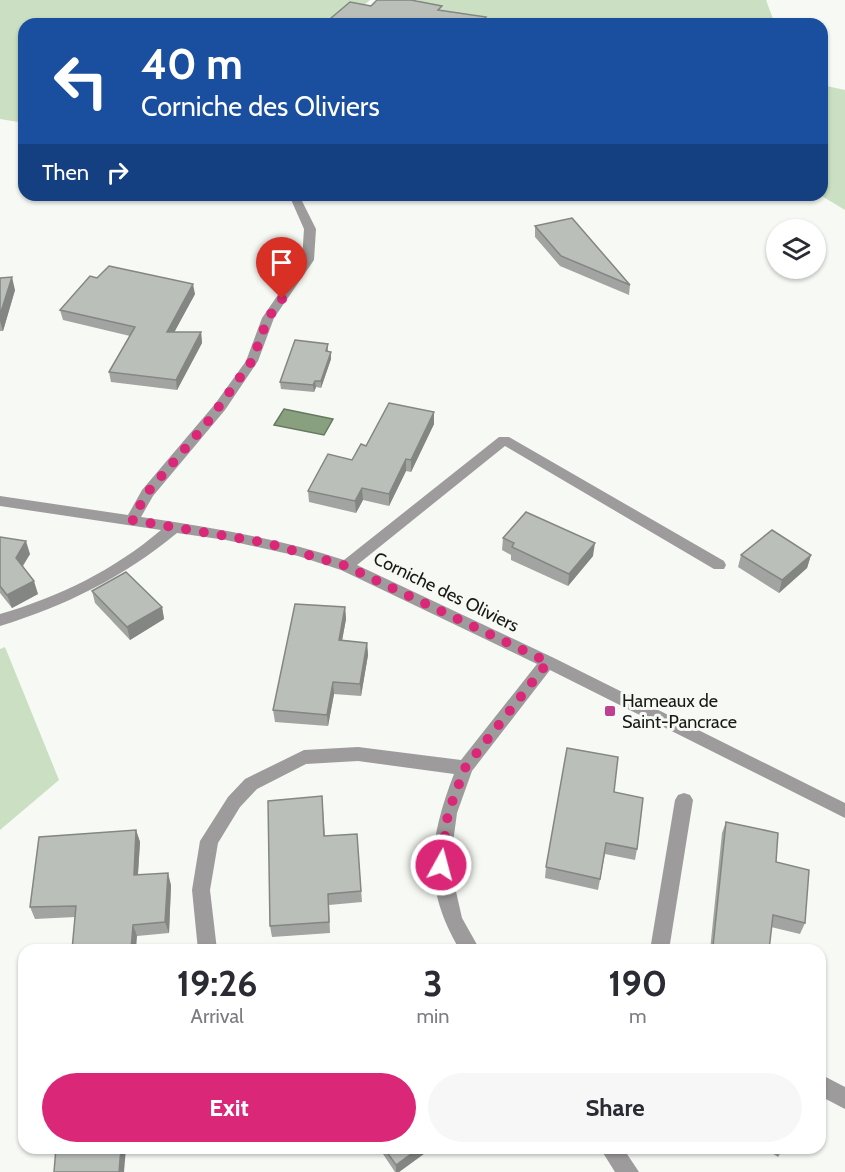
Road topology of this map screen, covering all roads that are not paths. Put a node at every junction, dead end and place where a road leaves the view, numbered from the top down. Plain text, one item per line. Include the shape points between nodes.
1 (297, 201) edge
2 (0, 501) edge
3 (132, 520) junction
4 (175, 526) junction
5 (719, 564) dead end
6 (346, 566) junction
7 (0, 620) edge
8 (548, 662) junction
9 (465, 768) junction
10 (684, 800) dead end
11 (845, 811) edge
12 (206, 944) edge
13 (467, 944) edge
14 (660, 944) edge
15 (826, 1088) edge
16 (845, 1099) edge
17 (615, 1154) edge
18 (628, 1172) edge

1 - 3 street via 310,229 308,260 268,318 252,361 207,423 147,493
2 - 3 street, Corniche des Oliviers
3 - 4 street, Corniche des Oliviers
4 - 6 street, Corniche des Oliviers via 267,543
4 - 7 street via 125,564 79,589 37,610
5 - 6 street via 504,440
6 - 8 street, Corniche des Oliviers
8 - 9 street
8 - 11 street, Corniche des Oliviers
9 - 12 street via 358,754 304,757 250,784 209,841 201,890
9 - 13 street via 448,813 441,865 453,921
10 - 14 street
15 - 16 street
17 - 18 street

